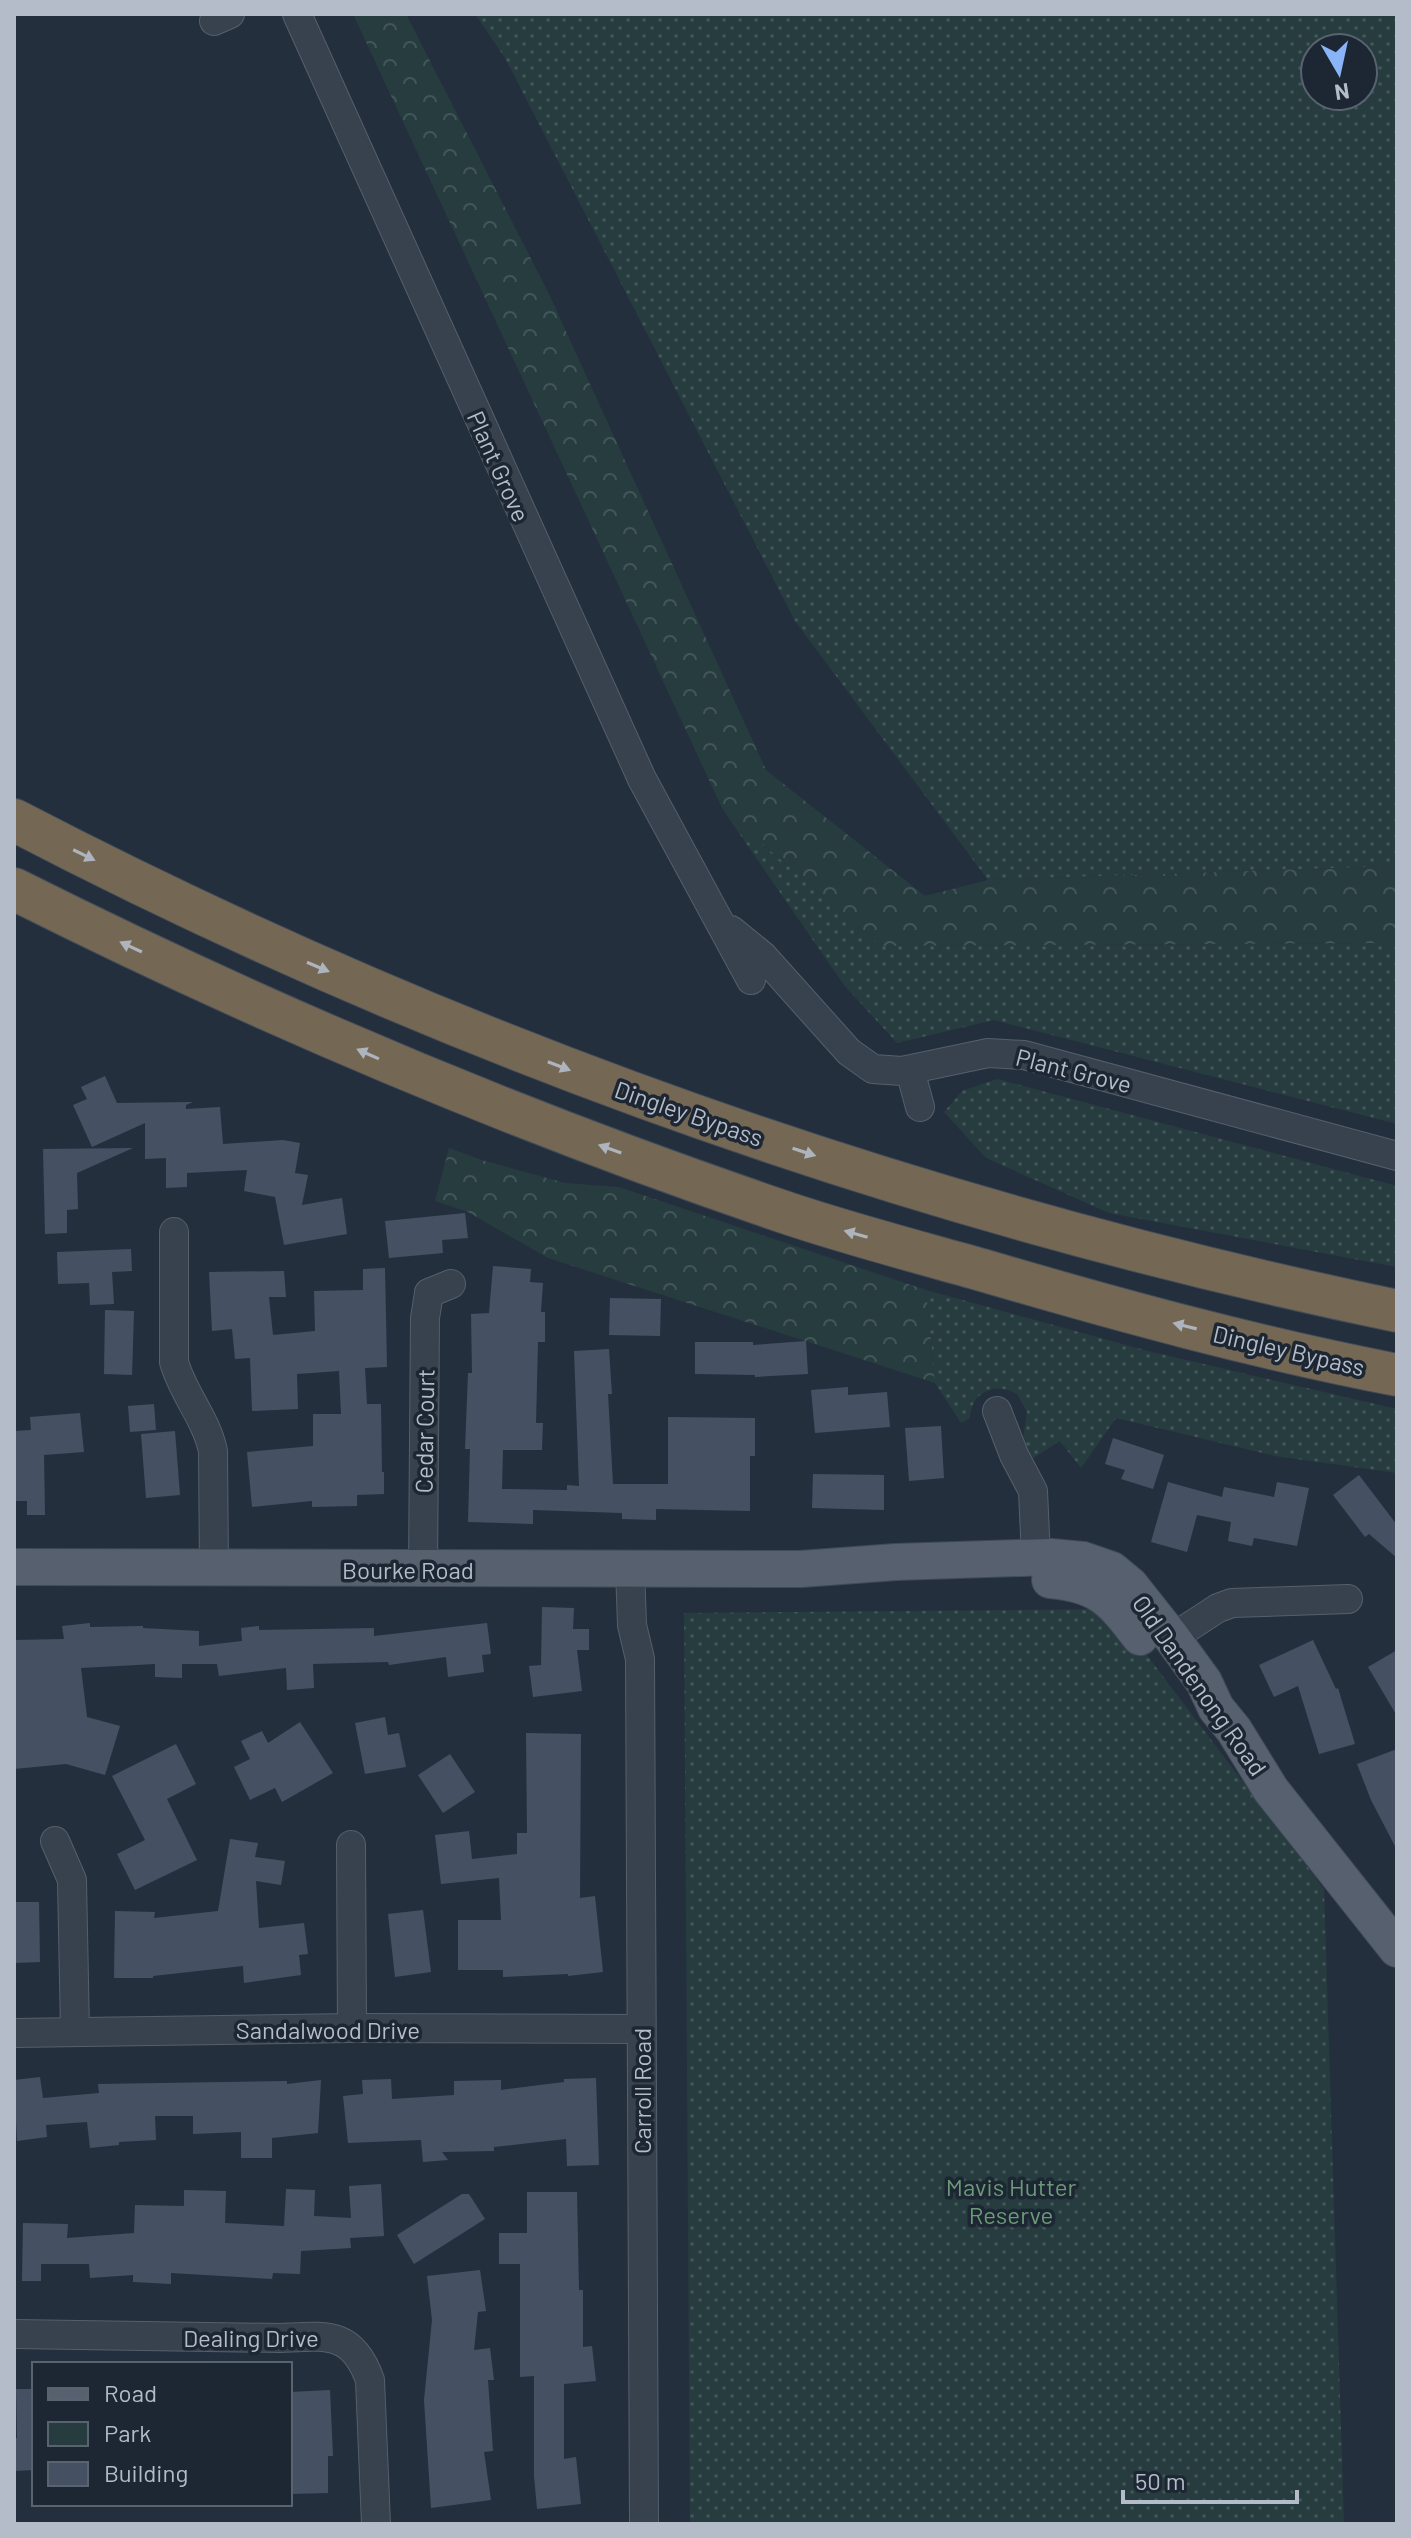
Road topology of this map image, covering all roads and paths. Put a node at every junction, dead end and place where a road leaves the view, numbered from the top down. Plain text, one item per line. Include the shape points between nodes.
1 (297, 14) edge
2 (14, 820) edge
3 (14, 889) edge
4 (714, 911) junction
5 (751, 980) dead end
6 (910, 1070) junction
7 (920, 1107) dead end
8 (1397, 1156) edge
9 (174, 1232) dead end
10 (431, 1287) dead end
11 (1397, 1311) edge
12 (1397, 1375) edge
13 (997, 1411) dead end
14 (14, 1567) edge
15 (214, 1569) junction
16 (423, 1569) junction
17 (639, 1569) junction
18 (1037, 1569) junction
19 (1348, 1599) dead end
20 (1162, 1645) junction
21 (55, 1841) dead end
22 (351, 1845) dead end
23 (1397, 1949) edge
24 (352, 2028) junction
25 (641, 2029) junction
26 (75, 2032) junction
27 (14, 2033) edge
28 (14, 2334) edge
29 (376, 2524) edge
30 (644, 2524) edge

1 - 4 street, Plant Grove via 642,779
2 -> 11 highway, Dingley Bypass via 305,961 642,1097 993,1212
12 -> 3 highway, Dingley Bypass via 1113,1308 793,1215 542,1125 391,1064
4 - 5 street, Plant Grove
4 - 6 street, Plant Grove via 857,1059 873,1069
6 - 7 street
6 - 8 street, Plant Grove via 982,1053 1024,1055
9 - 15 street via 174,1362 179,1382 210,1433
10 - 16 street, Cedar Court via 425,1318
13 - 18 street via 1033,1491
14 - 15 main road, Bourke Road
15 - 16 main road, Bourke Road
16 - 17 main road, Bourke Road
17 - 18 main road, Bourke Road via 801,1569 910,1580
17 - 25 street, Carroll Road via 647,1633 640,1659
18 - 20 main road, Old Dandenong Road via 1076,1583 1111,1585 1120,1610
19 - 20 street via 1232,1603
20 - 23 main road, Old Dandenong Road via 1204,1682 1271,1790
21 - 26 street via 72,1880
22 - 24 street
24 - 25 street, Sandalwood Drive
24 - 26 street, Sandalwood Drive
25 - 30 street, Carroll Road
26 - 27 street, Sandalwood Drive
28 - 29 street, Dealing Drive via 314,2335 347,2344 363,2361 370,2380

